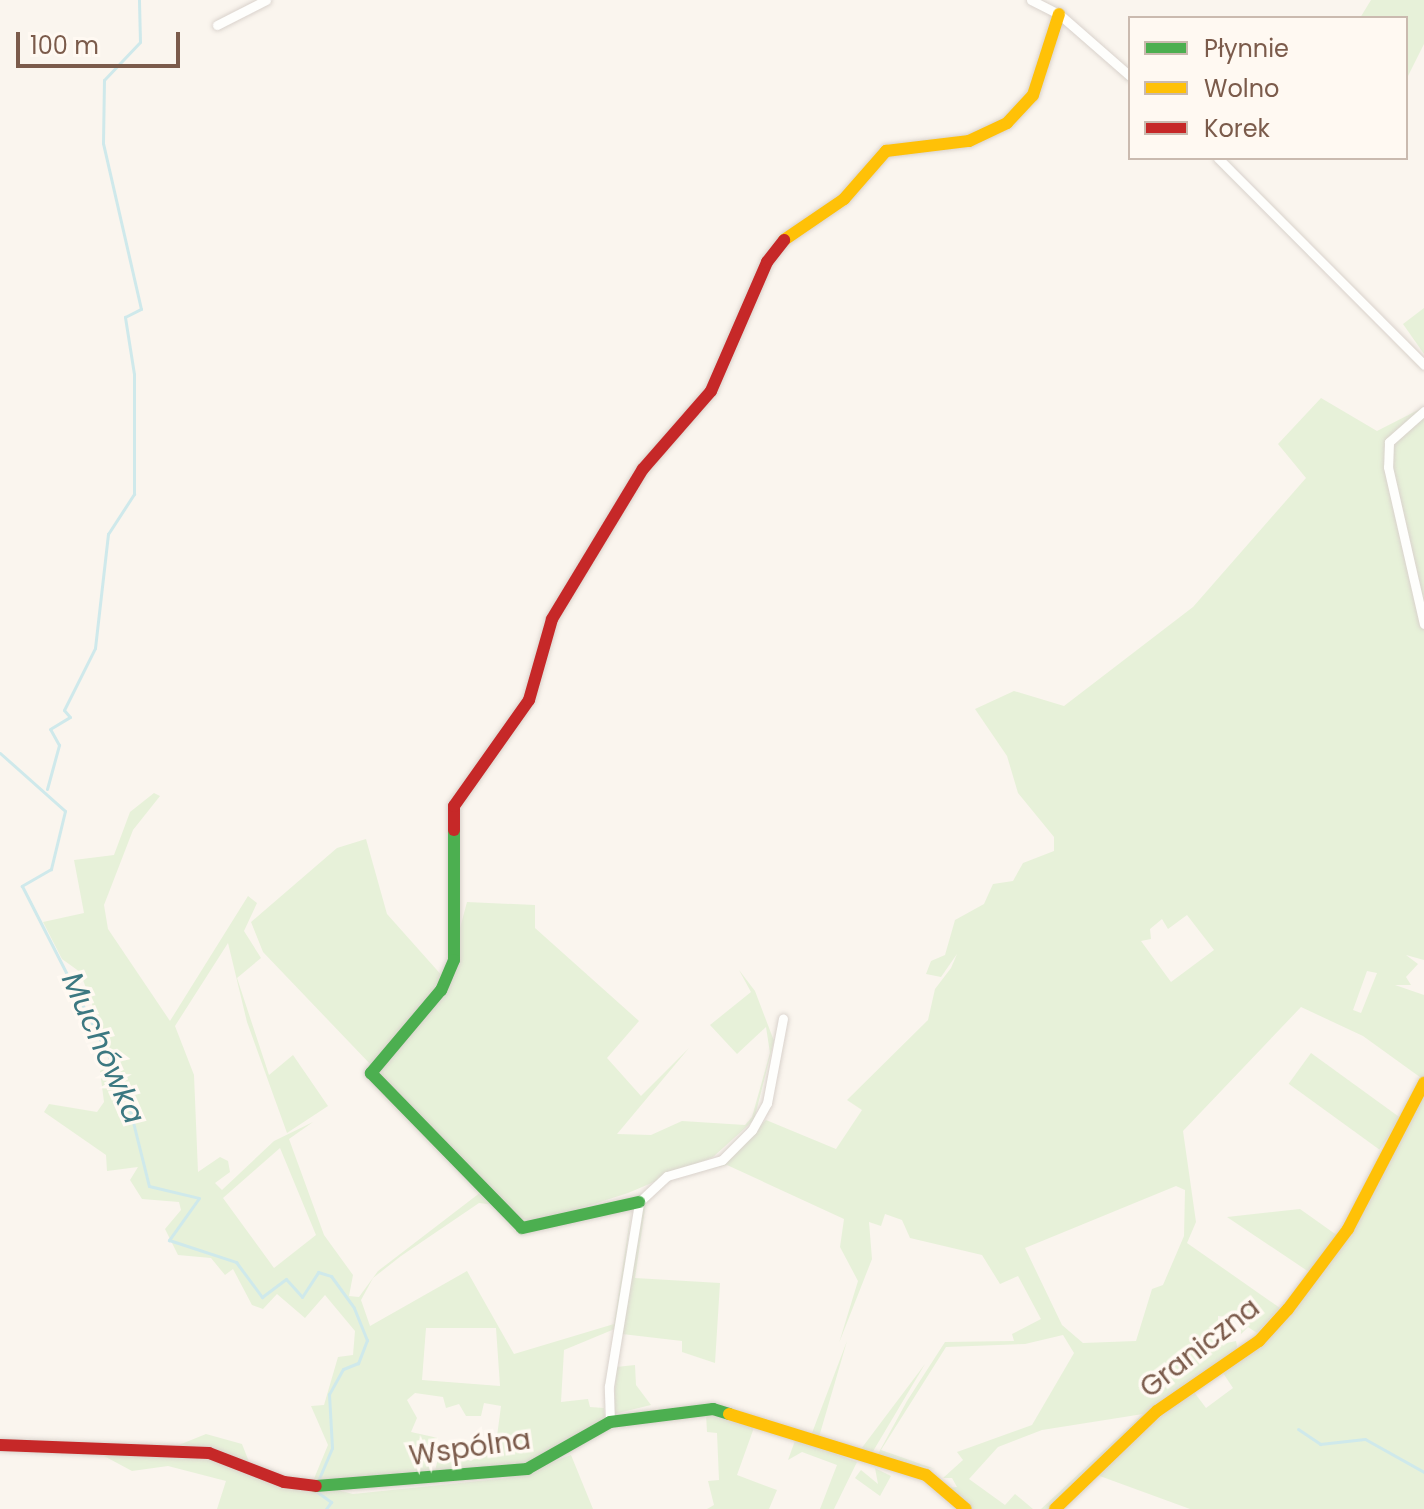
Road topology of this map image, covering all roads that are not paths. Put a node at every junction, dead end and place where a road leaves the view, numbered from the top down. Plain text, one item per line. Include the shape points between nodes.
1 (266, 0) edge
2 (1031, 0) edge
3 (1059, 14) junction
4 (217, 25) dead end
5 (1128, 74) edge
6 (1220, 160) edge
7 (1424, 365) edge
8 (1424, 411) edge
9 (1424, 624) edge
10 (783, 1018) dead end
11 (1424, 1083) edge
12 (639, 1202) junction
13 (610, 1422) junction
14 (0, 1445) edge
15 (966, 1509) edge
16 (1055, 1509) edge

1 - 4 street
2 - 3 street
3 - 5 street
3 - 12 street via 1033,95 1007,123 969,141 886,151 844,199 776,251 711,391 643,469 601,533 552,619 529,700 454,806 454,960 441,990 371,1073 522,1228
6 - 7 street
8 - 9 street via 1389,442 1388,467
10 - 12 street via 767,1103 752,1130 722,1160 667,1176
11 - 16 street, Graniczna via 1348,1229 1288,1309 1259,1341 1157,1411
12 - 13 street via 609,1386
13 - 14 street, Wspólna via 527,1469 324,1487 209,1453
13 - 15 street, Wspólna via 713,1409 748,1417 926,1475

